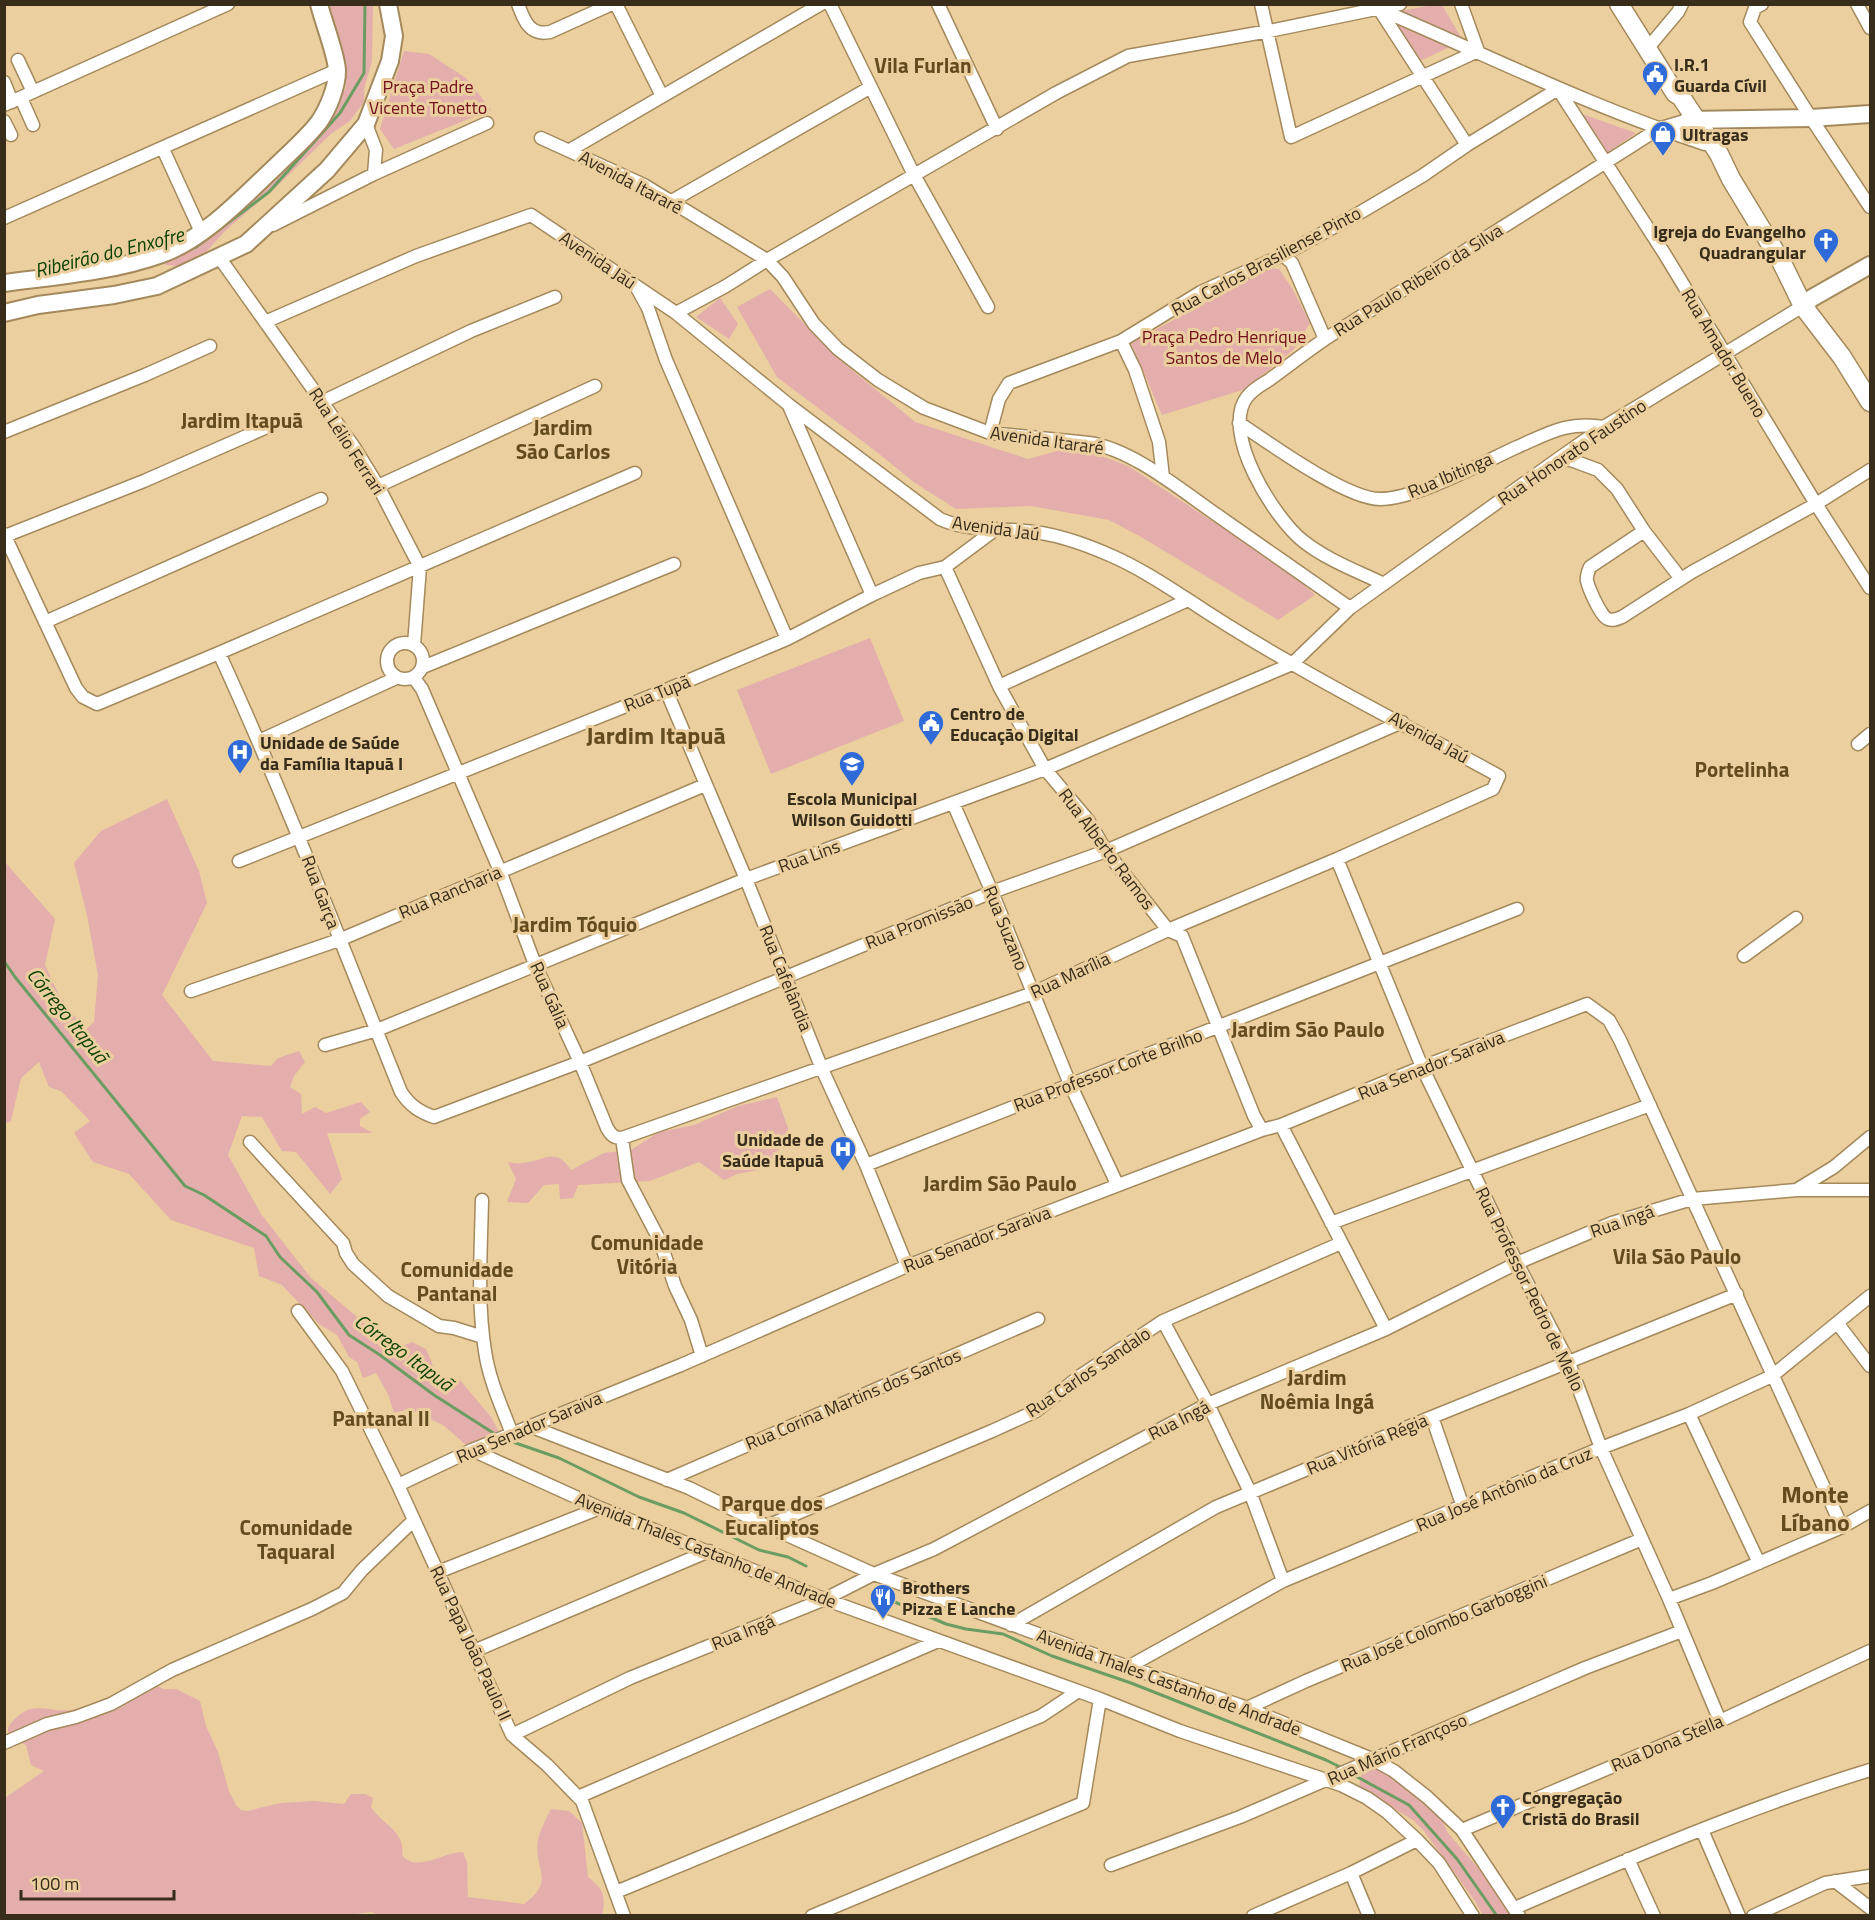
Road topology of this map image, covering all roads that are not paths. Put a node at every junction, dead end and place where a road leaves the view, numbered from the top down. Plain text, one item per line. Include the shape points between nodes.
1 (228, 4) edge
2 (319, 4) edge
3 (388, 4) edge
4 (518, 4) edge
5 (614, 4) edge
6 (821, 4) edge
7 (830, 4) edge
8 (938, 4) edge
9 (1262, 4) edge
10 (1400, 4) edge
11 (1461, 4) edge
12 (1619, 4) edge
13 (1682, 4) edge
14 (1857, 4) edge
15 (1758, 6) edge
16 (1378, 9) junction
17 (1870, 28) edge
18 (1269, 31) junction
19 (1647, 49) junction
20 (1478, 51) junction
21 (18, 60) dead end
22 (337, 70) junction
23 (1421, 77) junction
24 (4, 82) edge
25 (871, 87) junction
26 (1558, 89) junction
27 (662, 96) junction
28 (17, 99) edge
29 (1870, 114) edge
30 (1811, 118) junction
31 (1692, 120) junction
32 (4, 122) edge
33 (487, 123) dead end
34 (366, 124) junction
35 (33, 125) dead end
36 (997, 129) junction
37 (1658, 129) junction
38 (11, 135) dead end
39 (541, 138) dead end
40 (1705, 144) junction
41 (1467, 145) junction
42 (163, 149) junction
43 (570, 150) junction
44 (1605, 162) junction
45 (374, 174) junction
46 (914, 175) junction
47 (1731, 179) junction
48 (670, 202) junction
49 (1870, 207) edge
50 (4, 218) edge
51 (263, 230) junction
52 (201, 232) junction
53 (1283, 255) junction
54 (219, 257) junction
55 (766, 260) junction
56 (1870, 265) edge
57 (4, 283) edge
58 (637, 286) junction
59 (555, 297) dead end
60 (1808, 302) junction
61 (988, 307) dead end
62 (4, 313) edge
63 (676, 313) junction
64 (265, 322) junction
65 (1324, 339) junction
66 (1121, 341) junction
67 (210, 346) dead end
68 (1725, 354) junction
69 (595, 386) dead end
70 (322, 402) junction
71 (1870, 402) edge
72 (789, 405) junction
73 (1239, 423) junction
74 (267, 427) dead end
75 (1604, 427) junction
76 (4, 432) edge
77 (990, 433) junction
78 (1558, 459) junction
79 (1870, 470) edge
80 (635, 473) dead end
81 (1163, 477) junction
82 (378, 486) junction
83 (321, 499) dead end
84 (1816, 504) junction
85 (996, 530) junction
86 (1644, 531) junction
87 (5, 535) edge
88 (674, 564) dead end
89 (420, 567) junction
90 (945, 567) junction
91 (1681, 579) junction
92 (1384, 584) junction
93 (1870, 588) edge
94 (872, 595) junction
95 (1188, 600) junction
96 (1350, 608) junction
97 (45, 622) junction
98 (787, 639) junction
99 (414, 645) junction
100 (219, 653) junction
101 (1292, 664) junction
102 (423, 668) junction
103 (396, 678) junction
104 (414, 678) junction
105 (999, 686) junction
106 (666, 690) junction
107 (1402, 722) junction
108 (1870, 734) edge
109 (259, 741) junction
110 (1858, 744) dead end
111 (1045, 769) junction
112 (459, 773) junction
113 (1499, 776) joint
114 (705, 785) junction
115 (952, 803) junction
116 (300, 838) junction
117 (1106, 851) junction
118 (1337, 859) junction
119 (239, 861) dead end
120 (500, 871) junction
121 (746, 879) junction
122 (992, 892) junction
123 (1517, 909) dead end
124 (1796, 918) dead end
125 (1168, 930) junction
126 (339, 939) junction
127 (1744, 956) dead end
128 (1379, 964) junction
129 (536, 967) junction
130 (787, 976) junction
131 (191, 991) dead end
132 (1033, 993) junction
133 (1219, 1027) junction
134 (377, 1030) junction
135 (326, 1045) dead end
136 (580, 1062) junction
137 (1422, 1067) junction
138 (822, 1069) junction
139 (1070, 1084) junction
140 (1650, 1105) junction
141 (434, 1117) joint
142 (1281, 1125) junction
143 (1262, 1130) junction
144 (1870, 1137) edge
145 (622, 1138) junction
146 (250, 1142) dead end
147 (866, 1166) junction
148 (1473, 1170) junction
149 (1117, 1185) junction
150 (1797, 1190) junction
151 (1870, 1190) edge
152 (1692, 1198) junction
153 (482, 1200) dead end
154 (1331, 1223) junction
155 (1341, 1243) junction
156 (1517, 1263) junction
157 (907, 1266) junction
158 (1737, 1294) junction
159 (1870, 1296) edge
160 (298, 1311) dead end
161 (1038, 1319) dead end
162 (1163, 1321) junction
163 (1838, 1324) junction
164 (1386, 1329) junction
165 (483, 1337) junction
166 (702, 1356) junction
167 (1569, 1363) junction
168 (1870, 1366) edge
169 (1772, 1376) junction
170 (1209, 1404) junction
171 (1689, 1414) junction
172 (1432, 1417) junction
173 (532, 1427) junction
174 (512, 1434) junction
175 (1601, 1448) junction
176 (472, 1450) junction
177 (668, 1480) junction
178 (398, 1485) junction
179 (1250, 1492) junction
180 (1463, 1507) junction
181 (600, 1508) junction
182 (1870, 1511) edge
183 (414, 1520) junction
184 (767, 1526) junction
185 (1842, 1527) junction
186 (1642, 1539) junction
187 (709, 1551) junction
188 (1759, 1563) junction
189 (438, 1572) junction
190 (874, 1574) junction
191 (1283, 1581) junction
192 (825, 1599) junction
193 (1669, 1599) junction
194 (1011, 1625) junction
195 (1682, 1631) junction
196 (938, 1641) junction
197 (474, 1651) junction
198 (1870, 1651) edge
199 (1128, 1667) junction
200 (1077, 1692) junction
201 (1100, 1699) junction
202 (1247, 1708) junction
203 (1720, 1721) junction
204 (512, 1735) junction
205 (4, 1743) edge
206 (1372, 1759) junction
207 (1870, 1770) edge
208 (1328, 1780) junction
209 (578, 1797) junction
210 (1462, 1830) junction
211 (1702, 1830) junction
212 (1417, 1840) junction
213 (1628, 1859) junction
214 (1439, 1863) junction
215 (1111, 1865) dead end
216 (1351, 1873) junction
217 (1870, 1876) edge
218 (1835, 1881) junction
219 (616, 1892) junction
220 (1870, 1908) edge
221 (1271, 1912) edge
222 (1517, 1912) edge
223 (624, 1916) edge
224 (812, 1916) edge
225 (1253, 1916) edge
226 (1369, 1916) edge
227 (1462, 1916) edge
228 (1473, 1916) edge
229 (1654, 1916) edge
230 (1739, 1916) edge
231 (1753, 1916) edge

1 - 28 street
2 - 22 street
3 - 34 street via 394,36 390,62
4 - 5 street via 528,27 543,33
5 - 27 street
6 - 27 street
7 - 25 street
8 - 36 street
9 - 18 street
10 - 16 street
11 - 20 street
12 - 19 main road
13 - 19 street
14 - 17 street
15 - 30 street via 1750,22
16 - 18 street
16 - 20 street
16 - 23 street
18 - 23 street via 1291,137
18 - 36 street via 1128,56
19 - 31 main road via 1681,97
20 - 23 street
20 - 26 street
21 - 28 street
22 - 42 street
22 - 52 street via 334,88 319,121 240,200
23 - 41 street
24 - 28 street
25 - 46 street
25 - 48 street
26 - 37 street
26 - 41 street, Rua Carlos Brasiliense Pinto
26 - 44 street, Rua Amador Bueno
27 - 43 street
28 - 35 street
29 - 30 street
30 - 31 street
30 - 49 street
31 - 37 street, Rua Paulo Ribeiro da Silva
31 - 40 main road
31 - 47 main road via 1719,154
32 - 38 street
33 - 45 street
34 - 45 street via 376,150
34 - 51 street via 327,170
36 - 46 street
37 - 40 street
37 - 44 street, Rua Paulo Ribeiro da Silva
39 - 43 street, Avenida Itararé
40 - 47 main road
41 - 53 street, Rua Carlos Brasiliense Pinto via 1422,176
42 - 50 street
42 - 52 street
43 - 48 street, Avenida Itararé via 644,185
44 - 65 street, Rua Paulo Ribeiro da Silva
44 - 68 street, Rua Amador Bueno
45 - 51 street
46 - 55 street
46 - 61 street
47 - 60 main road via 1782,263 1796,271
48 - 55 street, Avenida Itararé
51 - 54 street via 246,244
52 - 57 street via 164,254 132,263
53 - 65 street via 1292,263
53 - 66 street, Rua Carlos Brasiliense Pinto via 1201,292
54 - 62 street via 157,286
54 - 64 street, Rua Lélio Ferrari
55 - 63 street
55 - 77 street, Avenida Itararé via 783,277 814,324 853,362 924,408
56 - 60 street, Rua Honorato Faustino
58 - 63 street, Avenida Jaú
58 - 64 street, Avenida Jaú via 531,215 416,256
58 - 98 street
59 - 70 street via 471,331
60 - 68 street, Rua Honorato Faustino
60 - 71 main road via 1837,338 1842,357
63 - 72 street, Avenida Jaú
64 - 70 street, Rua Lélio Ferrari
65 - 73 street, Rua Paulo Ribeiro da Silva via 1255,389 1246,398
66 - 77 street, Rua Carlos Brasiliense Pinto via 1009,383 999,399
66 - 81 street via 1159,442
67 - 76 street
68 - 75 street, Rua Honorato Faustino
68 - 84 street, Rua Amador Bueno
69 - 82 street
70 - 82 street, Rua Lélio Ferrari
72 - 85 street, Avenida Jaú via 940,519
72 - 94 street
73 - 75 street, Rua Ibitinga via 1323,477 1379,499 1412,493 1547,433 1572,425
73 - 92 street via 1242,442 1259,483 1285,524 1330,558
74 - 87 street via 144,481
75 - 78 street, Rua Honorato Faustino
77 - 81 street, Avenida Itararé via 1102,445
78 - 86 street via 1598,470 1617,489
78 - 92 street, Rua Honorato Faustino
79 - 84 street
80 - 89 street
81 - 96 street, Avenida Itararé
82 - 89 street, Rua Lélio Ferrari
83 - 97 street
84 - 91 street
84 - 93 street, Rua Amador Bueno
85 - 90 street, Rua Tupã
85 - 95 street, Avenida Jaú via 1027,531 1076,541 1152,575
86 - 91 street
86 - 91 street via 1590,567 1587,580 1602,615 1612,620 1622,617
87 - 97 street
88 - 102 street
89 - 99 street
89 - 100 street
90 - 94 street, Rua Tupã via 919,573
90 - 105 street, Rua Alberto Ramos
92 - 96 street, Rua Honorato Faustino
94 - 98 street, Rua Tupã
95 - 101 street, Avenida Jaú
95 - 105 street
96 - 101 street, Rua Honorato Faustino
97 - 100 street via 76,688 97,704
98 - 106 street, Rua Tupã
99 - 102 street via 423,657
99 - 103 street via 398,644 389,652 387,664
100 - 109 street, Rua Garça
101 - 107 street, Avenida Jaú
101 - 111 street, Rua Lins
102 - 104 street
103 - 104 street
103 - 109 street
104 - 112 street, Rua Gália
105 - 111 street, Rua Alberto Ramos
106 - 112 street, Rua Tupã
106 - 114 street, Rua Cafelândia
107 - 113 street, Avenida Jaú
107 - 117 street, Rua Promissão
108 - 110 street
109 - 116 street, Rua Garça
111 - 115 street, Rua Lins
111 - 117 street, Rua Alberto Ramos via 1088,820
112 - 116 street, Rua Tupã
112 - 120 street, Rua Gália
113 - 118 street, Rua Marília via 1493,789
114 - 120 street, Rua Rancharia
114 - 121 street, Rua Cafelândia
115 - 121 street, Rua Lins
115 - 122 street, Rua Suzano
116 - 119 street, Rua Tupã
116 - 126 street, Rua Garça
117 - 122 street, Rua Promissão
117 - 125 street, Rua Alberto Ramos
118 - 125 street, Rua Marília
118 - 128 street, Rua Professor Pedro de Mello
120 - 126 street, Rua Rancharia
120 - 129 street, Rua Gália
121 - 129 street, Rua Lins
121 - 130 street, Rua Cafelândia
122 - 130 street, Rua Promissão
122 - 132 street, Rua Suzano
123 - 128 street, Rua Professor Corte Brilho
124 - 127 street
125 - 132 street, Rua Marília
125 - 133 street, Rua Alberto Ramos via 1182,936
126 - 131 street, Rua Rancharia
126 - 134 street, Rua Garça
128 - 133 street, Rua Professor Corte Brilho
128 - 137 street, Rua Professor Pedro de Mello
129 - 134 street, Rua Lins
129 - 136 street, Rua Gália
130 - 136 street, Rua Promissão
130 - 138 street, Rua Cafelândia
132 - 138 street, Rua Marília
132 - 139 street, Rua Suzano
133 - 139 street, Rua Professor Corte Brilho
133 - 143 street, Rua Alberto Ramos
134 - 135 street, Rua Lins
134 - 141 street, Rua Garça via 406,1101
136 - 141 street, Rua Promissão
136 - 145 street, Rua Gália via 611,1135
137 - 140 street, Rua Senador Saraiva via 1587,1004 1609,1020
137 - 142 street, Rua Senador Saraiva
137 - 148 street, Rua Professor Pedro de Mello
138 - 145 street, Rua Marília
138 - 147 street, Rua Cafelândia
139 - 147 street, Rua Professor Corte Brilho
139 - 149 street, Rua Suzano
140 - 148 street
140 - 152 street
142 - 143 street, Rua Senador Saraiva
142 - 154 street
143 - 149 street, Rua Senador Saraiva
144 - 150 street via 1834,1167
145 - 166 street via 628,1180 660,1241
146 - 165 street via 343,1243 353,1264 388,1296 439,1326
147 - 157 street, Rua Cafelândia
148 - 154 street
148 - 156 street, Rua Professor Pedro de Mello
149 - 157 street, Rua Senador Saraiva
150 - 151 street, Rua Ingá
150 - 152 street, Rua Ingá
152 - 156 street, Rua Ingá via 1612,1223
152 - 158 street
153 - 165 street
154 - 155 street
155 - 162 street, Rua Carlos Sandalo
155 - 164 street
156 - 164 street, Rua Ingá
156 - 167 street, Rua Professor Pedro de Mello
157 - 166 street, Rua Senador Saraiva
158 - 167 street, Rua Vitória Régia
158 - 169 street
159 - 163 street, Rua José Antônio da Cruz
160 - 178 street, Rua Papa João Paulo II via 342,1371
161 - 177 street, Rua Corina Martins dos Santos
162 - 170 street
162 - 184 street, Rua Carlos Sandalo via 1080,1376 1036,1411
163 - 168 street
163 - 169 street, Rua José Antônio da Cruz
164 - 170 street, Rua Ingá
165 - 174 street via 493,1383
166 - 173 street, Rua Senador Saraiva
167 - 172 street, Rua Vitória Régia
167 - 175 street, Rua Professor Pedro de Mello
169 - 171 street, Rua José Antônio da Cruz
169 - 185 street
170 - 179 street
170 - 190 street, Rua Ingá via 934,1549
171 - 175 street, Rua José Antônio da Cruz
171 - 188 street
172 - 179 street, Rua Vitória Régia
172 - 180 street
173 - 174 street, Rua Senador Saraiva
173 - 177 street, Avenida Thales Castanho de Andrade
174 - 176 street, Rua Senador Saraiva
175 - 180 street, Rua José Antônio da Cruz
175 - 186 street, Rua Professor Pedro de Mello
176 - 178 street, Rua Senador Saraiva
176 - 181 street, Avenida Thales Castanho de Andrade
177 - 184 street, Avenida Thales Castanho de Andrade
178 - 183 street, Rua Papa João Paulo II
179 - 191 street
179 - 194 street, Rua Vitória Régia via 1216,1507
180 - 191 street, Rua José Antônio da Cruz
181 - 187 street, Avenida Thales Castanho de Andrade
181 - 189 street
182 - 185 street
183 - 189 street, Rua Papa João Paulo II
183 - 205 street via 343,1593 172,1670 111,1704 47,1724
184 - 190 street, Avenida Thales Castanho de Andrade
185 - 188 street
186 - 193 street, Rua Professor Pedro de Mello
186 - 202 street, Rua José Colombo Garboggini
187 - 192 street, Avenida Thales Castanho de Andrade
187 - 197 street
188 - 193 street
189 - 197 street, Rua Papa João Paulo II
190 - 192 street, Rua Ingá
190 - 194 street, Avenida Thales Castanho de Andrade
191 - 199 street, Rua José Antônio da Cruz
192 - 196 street, Avenida Thales Castanho de Andrade
192 - 204 street, Rua Ingá via 630,1678
193 - 195 street, Rua Professor Pedro de Mello
194 - 199 street, Avenida Thales Castanho de Andrade
195 - 203 street, Rua Professor Pedro de Mello
195 - 206 street, Rua Mário Françoso
196 - 200 street, Avenida Thales Castanho de Andrade
196 - 209 street
197 - 204 street, Rua Papa João Paulo II
198 - 203 street, Rua Dona Stella
199 - 202 street, Avenida Thales Castanho de Andrade
200 - 201 street, Avenida Thales Castanho de Andrade
200 - 219 street via 1041,1716
201 - 208 street, Avenida Thales Castanho de Andrade via 1180,1731
201 - 224 street via 1083,1803
202 - 206 street, Avenida Thales Castanho de Andrade
203 - 210 street, Rua Dona Stella
204 - 209 street, Rua Papa João Paulo II
206 - 208 street, Rua Mário Françoso
206 - 210 street, Avenida Thales Castanho de Andrade via 1427,1797
207 - 211 street
208 - 212 street, Avenida Thales Castanho de Andrade via 1367,1798
208 - 215 street, Rua Mário Françoso
209 - 219 street, Rua Papa João Paulo II
210 - 222 street, Avenida Thales Castanho de Andrade
211 - 213 street
211 - 230 street
212 - 214 street, Avenida Thales Castanho de Andrade
212 - 216 street
213 - 222 street
213 - 229 street
214 - 227 street
214 - 228 street, Avenida Thales Castanho de Andrade
216 - 221 street
216 - 226 street
217 - 218 street
218 - 220 street
218 - 231 street
219 - 223 street, Rua Papa João Paulo II
221 - 225 street

